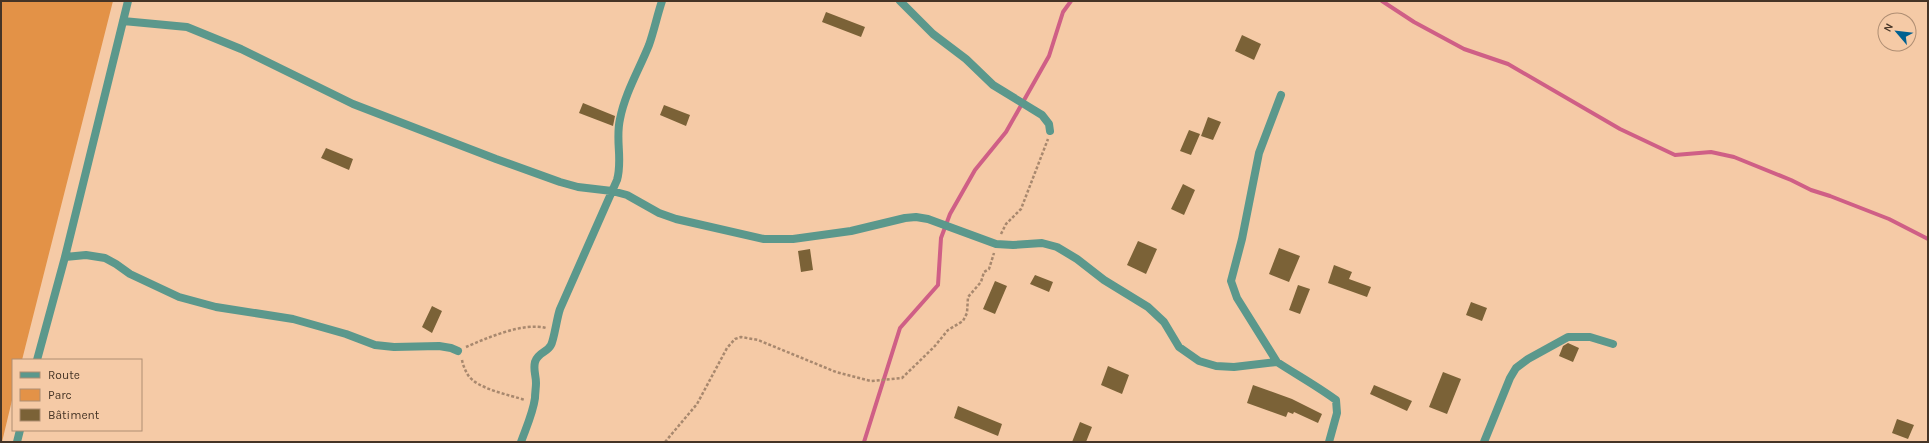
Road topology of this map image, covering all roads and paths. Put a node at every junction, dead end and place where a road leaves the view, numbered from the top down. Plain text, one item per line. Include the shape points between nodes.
1 (128, 1) edge
2 (662, 1) edge
3 (900, 1) edge
4 (123, 21) junction
5 (1281, 95) dead end
6 (1050, 131) joint
7 (612, 191) junction
8 (996, 244) junction
9 (65, 257) junction
10 (554, 330) junction
11 (1613, 344) dead end
12 (458, 351) junction
13 (38, 359) edge
14 (1277, 362) junction
15 (532, 412) junction
16 (20, 431) edge
17 (16, 442) edge
18 (521, 442) edge
19 (665, 442) edge
20 (1328, 442) edge
21 (1484, 442) edge

1 - 4 street
2 - 7 street via 649,46 631,84 620,118 620,170
3 - 6 street via 933,34 966,59 993,85 1042,115 1049,124
4 - 7 street via 187,27 241,49 353,104 496,159 578,187
4 - 9 street
5 - 14 street via 1259,153 1231,281 1237,298
6 - 8 path via 1021,209 1006,224
7 - 8 street via 638,200 659,213 676,219 764,238 823,236 916,217
7 - 10 street via 560,309
8 - 14 street via 1042,242 1057,247 1148,307 1164,322 1179,347 1199,361 1216,366 1234,367
8 - 19 path via 989,269 984,272 981,282 968,297 967,313 963,321 948,330 902,378 879,381 836,372 758,340 741,337 735,339 727,348 697,404
9 - 12 street via 105,258 178,297 216,307 293,319 375,345 439,346
9 - 13 street
10 - 12 path via 538,326 529,327 495,336
10 - 15 street via 551,346 538,355 535,363 536,382
11 - 21 street via 1590,337 1568,338 1516,368
12 - 15 path via 468,376 476,383 508,396 526,400
14 - 20 street via 1336,400 1337,413
15 - 18 street
16 - 17 street

